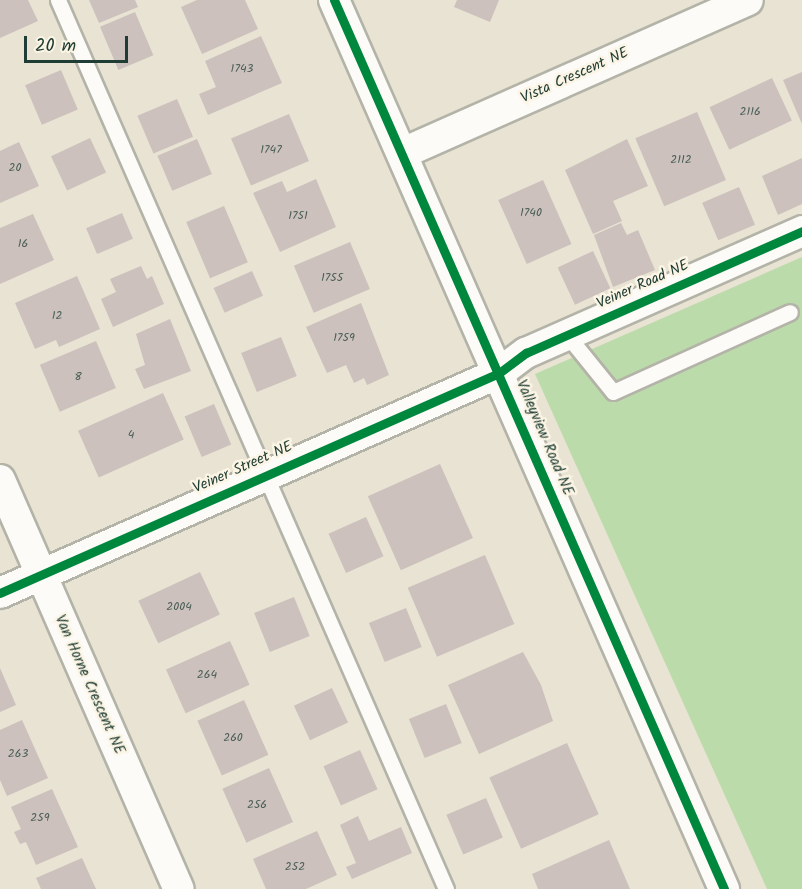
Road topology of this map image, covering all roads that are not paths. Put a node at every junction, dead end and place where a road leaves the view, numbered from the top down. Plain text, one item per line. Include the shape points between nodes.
1 (58, 0) edge
2 (334, 0) edge
3 (748, 0) edge
4 (403, 153) junction
5 (802, 231) edge
6 (789, 312) dead end
7 (567, 335) junction
8 (499, 373) junction
9 (267, 474) junction
10 (0, 480) edge
11 (41, 574) junction
12 (0, 593) edge
13 (179, 889) edge
14 (446, 889) edge
15 (724, 889) edge

1 - 9 lane
2 - 4 street, Valleyview Road NE
3 - 4 street, Vista Crescent NE
4 - 8 street, Valleyview Road NE
5 - 7 street, Veiner Road NE
6 - 7 lane via 613,392
7 - 8 street, Veiner Road NE via 526,352
8 - 9 street, Veiner Street NE
8 - 15 street, Valleyview Road NE
9 - 11 street, Veiner Street NE
9 - 14 lane
10 - 11 street, Van Horne Crescent NE
11 - 12 street, Veiner Street NE
11 - 13 street, Van Horne Crescent NE

